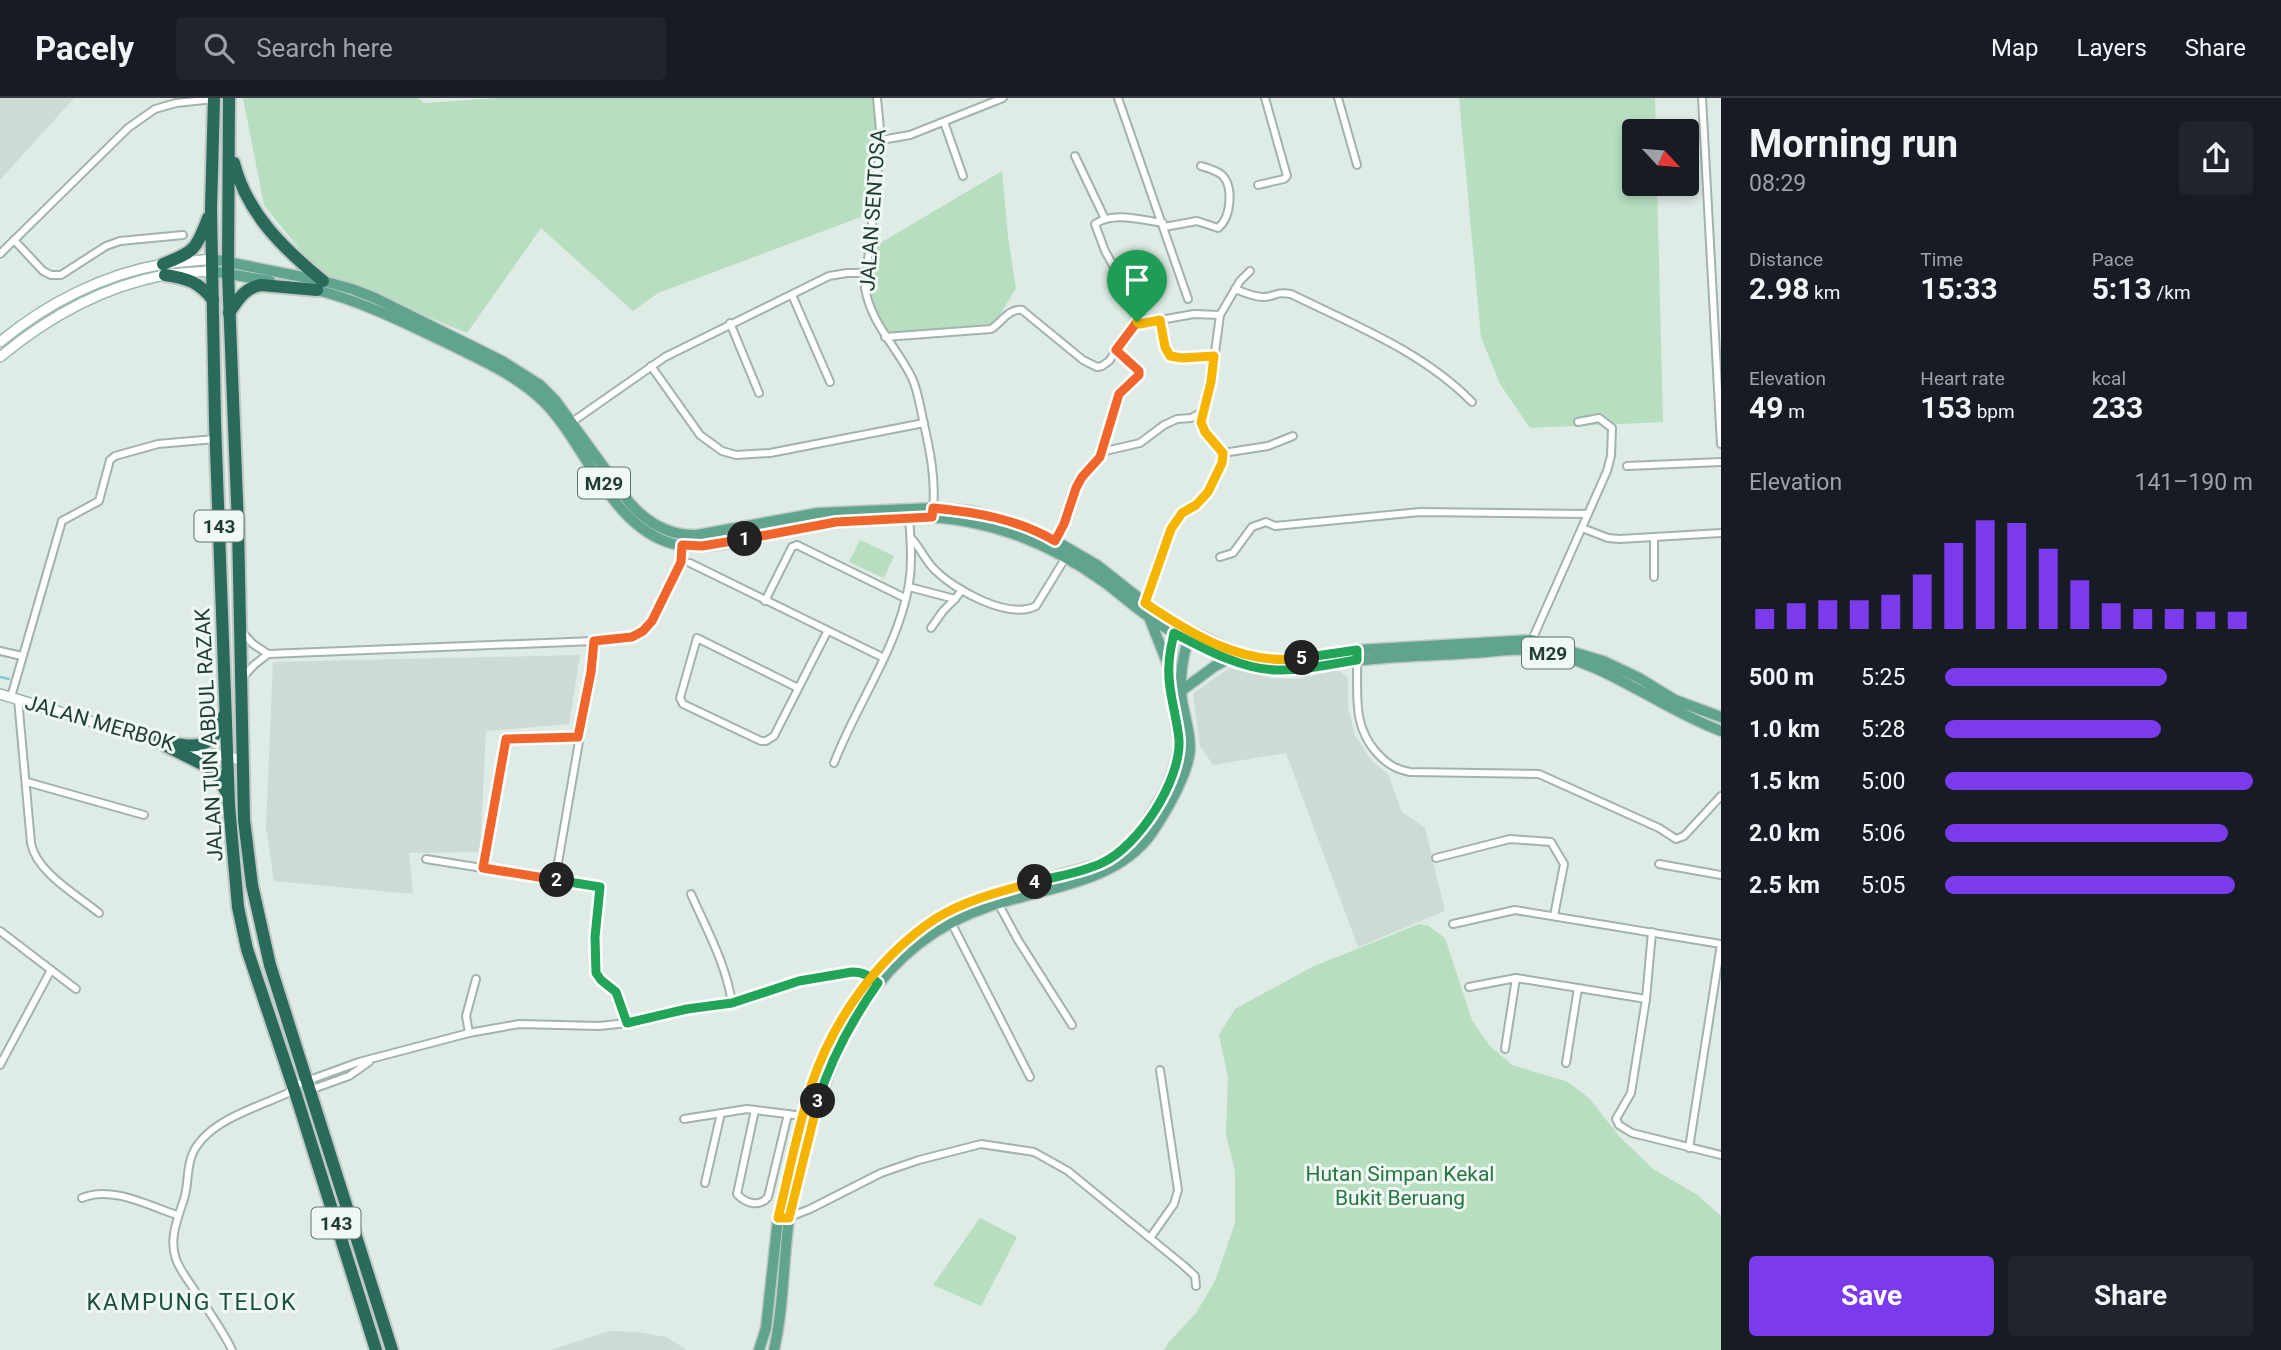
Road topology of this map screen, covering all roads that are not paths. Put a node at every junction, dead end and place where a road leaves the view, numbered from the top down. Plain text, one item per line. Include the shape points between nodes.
1 (214, 98) edge
2 (229, 98) edge
3 (877, 98) edge
4 (1003, 98) edge
5 (1118, 98) edge
6 (1265, 98) edge
7 (1338, 98) edge
8 (1702, 98) edge
9 (944, 122) junction
10 (881, 140) junction
11 (230, 145) junction
12 (1075, 156) dead end
13 (1357, 164) dead end
14 (1201, 166) dead end
15 (963, 176) dead end
16 (1258, 185) dead end
17 (211, 209) junction
18 (1105, 219) junction
19 (1163, 225) junction
20 (183, 235) dead end
21 (14, 240) junction
22 (0, 254) edge
23 (212, 265) junction
24 (228, 267) junction
25 (164, 269) junction
26 (1250, 271) dead end
27 (865, 273) junction
28 (320, 285) junction
29 (1235, 289) junction
30 (792, 295) junction
31 (1188, 299) dead end
32 (213, 300) junction
33 (229, 313) junction
34 (1220, 315) junction
35 (1160, 320) junction
36 (1137, 322) junction
37 (730, 323) junction
38 (885, 337) junction
39 (0, 342) edge
40 (1116, 350) junction
41 (1214, 356) junction
42 (0, 357) edge
43 (651, 366) junction
44 (830, 382) dead end
45 (760, 393) dead end
46 (1472, 402) dead end
47 (1203, 412) junction
48 (572, 422) junction
49 (1578, 422) dead end
50 (924, 423) junction
51 (1293, 436) dead end
52 (216, 439) junction
53 (1721, 444) edge
54 (1101, 452) junction
55 (1223, 453) junction
56 (1721, 462) edge
57 (1626, 466) dead end
58 (933, 512) junction
59 (909, 513) junction
60 (1588, 514) junction
61 (1582, 528) junction
62 (1721, 533) edge
63 (1654, 537) junction
64 (912, 539) junction
65 (1055, 541) junction
66 (682, 545) junction
67 (1066, 557) junction
68 (1220, 557) dead end
69 (690, 563) dead end
70 (1654, 577) dead end
71 (909, 587) junction
72 (962, 590) junction
73 (905, 598) junction
74 (955, 599) junction
75 (765, 601) junction
76 (1145, 603) junction
77 (1149, 617) junction
78 (931, 628) dead end
79 (1176, 629) junction
80 (240, 630) junction
81 (827, 632) junction
82 (1190, 636) junction
83 (1532, 640) junction
84 (594, 641) junction
85 (0, 651) edge
86 (268, 654) junction
87 (1357, 655) junction
88 (22, 656) junction
89 (884, 658) junction
90 (1230, 659) junction
91 (1169, 665) junction
92 (242, 678) junction
93 (798, 688) junction
94 (1181, 691) junction
95 (0, 694) edge
96 (226, 697) junction
97 (15, 698) junction
98 (1721, 717) edge
99 (1721, 731) edge
100 (578, 737) junction
101 (156, 741) junction
102 (228, 758) junction
103 (243, 760) junction
104 (834, 763) dead end
105 (27, 782) junction
106 (1721, 796) edge
107 (229, 797) junction
108 (144, 815) dead end
109 (1436, 858) dead end
110 (426, 859) dead end
111 (1659, 864) dead end
112 (483, 868) junction
113 (1721, 875) edge
114 (555, 880) junction
115 (691, 894) dead end
116 (998, 903) junction
117 (99, 913) dead end
118 (1555, 916) junction
119 (951, 922) junction
120 (1453, 925) dead end
121 (0, 931) edge
122 (1652, 932) junction
123 (1721, 944) edge
124 (51, 970) junction
125 (1516, 978) junction
126 (476, 979) dead end
127 (875, 980) junction
128 (1469, 987) dead end
129 (1578, 988) junction
130 (76, 989) dead end
131 (1646, 999) junction
132 (732, 1003) junction
133 (627, 1023) junction
134 (1072, 1025) dead end
135 (469, 1033) junction
136 (1505, 1049) dead end
137 (373, 1058) junction
138 (1566, 1063) dead end
139 (0, 1065) edge
140 (1160, 1070) dead end
141 (1030, 1077) dead end
142 (298, 1089) junction
143 (755, 1110) junction
144 (721, 1113) junction
145 (788, 1114) junction
146 (803, 1116) junction
147 (684, 1119) dead end
148 (1689, 1148) junction
149 (1721, 1155) edge
150 (705, 1183) dead end
151 (82, 1198) dead end
152 (177, 1215) junction
153 (778, 1218) junction
154 (789, 1218) junction
155 (1150, 1238) junction
156 (1196, 1286) dead end
157 (768, 1307) junction
158 (232, 1350) edge
159 (376, 1350) edge
160 (392, 1350) edge
161 (759, 1350) edge
162 (765, 1350) edge
163 (774, 1350) edge

1 - 17 highway, JALAN TUN ABDUL RAZAK / 143
1 - 21 street via 155,108 128,128
2 - 11 highway, JALAN TUN ABDUL RAZAK / 143
3 - 10 street, JALAN SENTOSA
4 - 9 street
5 - 19 street
6 - 16 street via 1287,176
7 - 13 street
8 - 53 street
9 - 10 street
9 - 15 street
10 - 27 street, JALAN SENTOSA
11 - 24 highway, JALAN TUN ABDUL RAZAK / 143
11 - 28 highway via 239,183 253,208
12 - 18 street
14 - 19 street via 1218,172 1228,186 1229,207 1223,224 1218,228 1191,222
17 - 23 highway, JALAN TUN ABDUL RAZAK / 143
17 - 25 highway via 192,251
18 - 19 street
18 - 36 street via 1095,224 1095,229 1130,296
19 - 31 street
20 - 21 street via 113,243 61,275 43,271
21 - 22 street
23 - 24 main road
23 - 25 main road
23 - 32 highway, JALAN TUN ABDUL RAZAK / 143
24 - 28 main road, M29
24 - 33 highway, JALAN TUN ABDUL RAZAK / 143
25 - 32 highway via 195,282
25 - 39 main road via 107,279 79,291
25 - 42 main road via 85,300
26 - 29 street
27 - 30 street via 838,274
27 - 38 street, JALAN SENTOSA via 867,300
28 - 33 highway via 253,286
28 - 48 main road, M29 via 375,298 502,361 540,386
28 - 66 main road, M29 via 520,382 561,421 632,520 661,540
29 - 34 street
29 - 46 street via 1259,297 1291,294 1398,346
30 - 37 street
30 - 44 street
32 - 52 highway, JALAN TUN ABDUL RAZAK / 143
33 - 80 highway, JALAN TUN ABDUL RAZAK / 143
34 - 35 street
34 - 41 street
35 - 36 street
35 - 41 street via 1170,356
36 - 40 street
37 - 43 street
37 - 45 street
38 - 40 street via 991,329 1015,309 1023,310 1091,366 1102,366
38 - 50 street, JALAN SENTOSA via 913,379
40 - 54 street via 1139,375 1119,394
41 - 47 street
43 - 48 street
43 - 50 street via 700,435 736,455 770,453
47 - 54 street via 1164,425 1140,443
47 - 55 street via 1205,432
48 - 59 main road, M29 via 634,509 656,526 684,536 818,513
49 - 60 street via 1599,418 1612,428 1607,471
50 - 58 street, JALAN SENTOSA via 935,484
51 - 55 street via 1268,446
52 - 88 street via 158,444 110,460 99,501 62,521
52 - 96 highway, JALAN TUN ABDUL RAZAK / 143
54 - 65 street via 1076,488
55 - 76 street via 1208,492 1182,513 1171,529
56 - 57 street
58 - 59 main road, M29
58 - 65 main road, M29 via 971,511
58 - 67 main road, M29 via 1007,531
59 - 64 street
59 - 66 main road, M29 via 702,546
60 - 61 street
60 - 68 street via 1420,512 1275,526 1265,522 1252,527 1233,553
61 - 63 street via 1608,538
61 - 83 street
62 - 63 street
63 - 70 street
64 - 71 street
64 - 72 street via 933,568
65 - 76 main road, M29 via 1097,565
66 - 84 street via 681,562 643,631 632,637
67 - 72 street via 1032,608 1005,608
67 - 77 main road, M29
69 - 75 street
71 - 73 street
71 - 74 street
72 - 74 street
73 - 75 street via 797,545
73 - 89 street via 899,626
74 - 78 street
75 - 81 street
76 - 79 main road, M29
77 - 79 main road, M29
77 - 91 main road
79 - 82 main road, M29
79 - 91 main road
80 - 86 street
80 - 92 highway, JALAN TUN ABDUL RAZAK / 143
81 - 89 street
81 - 93 street
82 - 87 main road, M29 via 1272,661
82 - 90 main road, M29
82 - 94 main road
83 - 87 main road, M29
83 - 98 main road, M29 via 1603,660 1675,700
84 - 86 street
84 - 100 street
85 - 88 street
86 - 92 street
87 - 90 main road, M29 via 1282,670
87 - 99 main road, M29 via 1531,650 1562,656 1598,668
87 - 106 street via 1360,728 1394,768 1539,774 1676,839
88 - 97 street
89 - 104 street
90 - 94 main road
91 - 127 main road via 1179,743 1167,787 1135,838 1103,863 1005,890 937,918 911,938
92 - 103 highway, JALAN TUN ABDUL RAZAK / 143
93 - 93 street via 697,638 680,694 683,704 766,741 774,736
94 - 116 main road via 1190,752 1176,791 1143,844 1111,870
95 - 97 main road, JALAN MERBOK
96 - 101 highway via 219,729 206,744
96 - 102 highway, JALAN TUN ABDUL RAZAK / 143
97 - 101 main road, JALAN MERBOK
97 - 105 street
100 - 112 street via 506,739
100 - 114 street
101 - 102 main road, JALAN MERBOK
101 - 107 highway via 210,768
102 - 103 main road, JALAN MERBOK
102 - 107 highway, JALAN TUN ABDUL RAZAK / 143
103 - 142 highway, JALAN TUN ABDUL RAZAK / 143 via 252,886
105 - 108 street
105 - 117 street via 34,857
107 - 142 highway, JALAN TUN ABDUL RAZAK / 143 via 238,906 247,949
109 - 118 street via 1510,839 1551,842 1564,863
110 - 112 street
111 - 113 street
112 - 114 street
114 - 133 street via 600,887 596,973 616,992
115 - 132 street via 723,966
116 - 119 main road
116 - 134 street
118 - 120 street via 1515,910
118 - 122 street
119 - 127 main road
119 - 141 street
121 - 124 street
122 - 123 street
122 - 131 street
123 - 148 street
124 - 130 street
124 - 139 street
125 - 128 street
125 - 129 street
125 - 136 street
126 - 135 street via 466,1016
127 - 132 street via 852,972 799,981
127 - 146 main road via 850,1006 821,1059
127 - 154 main road via 831,1063
129 - 131 street
129 - 138 street
131 - 148 street via 1631,1093 1616,1119 1632,1133
132 - 133 street
133 - 135 street via 519,1024
135 - 137 street
137 - 142 street
137 - 142 street via 349,1076
140 - 155 street via 1178,1190 1174,1204
142 - 152 street via 212,1128 191,1157 184,1201
142 - 159 highway, JALAN TUN ABDUL RAZAK / 143
142 - 160 highway, JALAN TUN ABDUL RAZAK / 143
143 - 144 street
143 - 145 street
143 - 145 street via 737,1194 759,1204 768,1198
144 - 147 street
144 - 150 street
145 - 146 street
146 - 153 main road
148 - 149 street
151 - 152 street via 92,1193 115,1195
152 - 158 street via 175,1256
153 - 154 street
153 - 157 main road
154 - 155 street via 881,1173 981,1144 1034,1152 1068,1171
154 - 163 main road
155 - 156 street via 1195,1276
157 - 161 main road
157 - 162 main road

